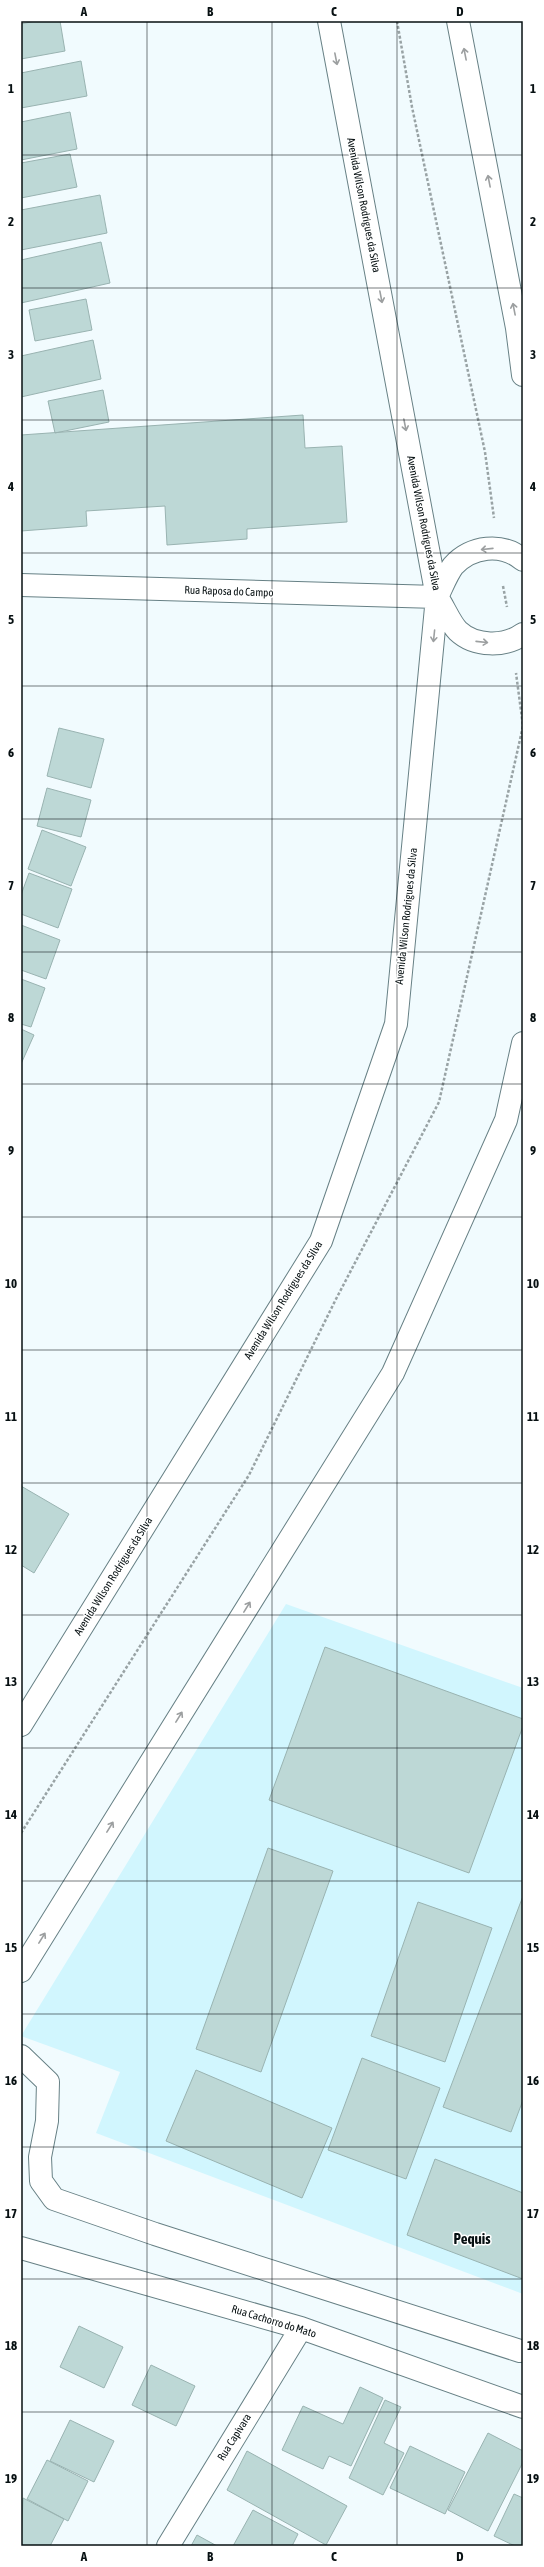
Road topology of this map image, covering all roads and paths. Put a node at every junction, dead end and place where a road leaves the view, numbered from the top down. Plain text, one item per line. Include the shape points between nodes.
1 (329, 21) edge
2 (458, 21) edge
3 (523, 375) edge
4 (523, 560) edge
5 (21, 585) edge
6 (438, 597) junction
7 (523, 634) edge
8 (523, 1043) edge
9 (21, 1725) edge
10 (21, 1971) edge
11 (21, 2056) edge
12 (21, 2248) edge
13 (301, 2328) junction
14 (520, 2351) dead end
15 (523, 2407) edge
16 (168, 2546) edge

1 -> 6 street, Avenida Wilson Rodrigues da Silva
3 -> 2 street via 517,328
4 -> 6 street via 498,548 472,550 453,566
5 - 6 street, Rua Raposa do Campo
6 -> 7 street via 458,631 478,643 512,642
6 -> 9 street, Avenida Wilson Rodrigues da Silva via 396,1024 321,1241
10 -> 8 street via 393,1373 506,1120
11 - 14 street via 48,2082 47,2121 40,2156 41,2181 54,2199
12 - 13 street, Rua Cachorro do Mato
13 - 15 street, Rua Cachorro do Mato
13 - 16 street, Rua Capivara

